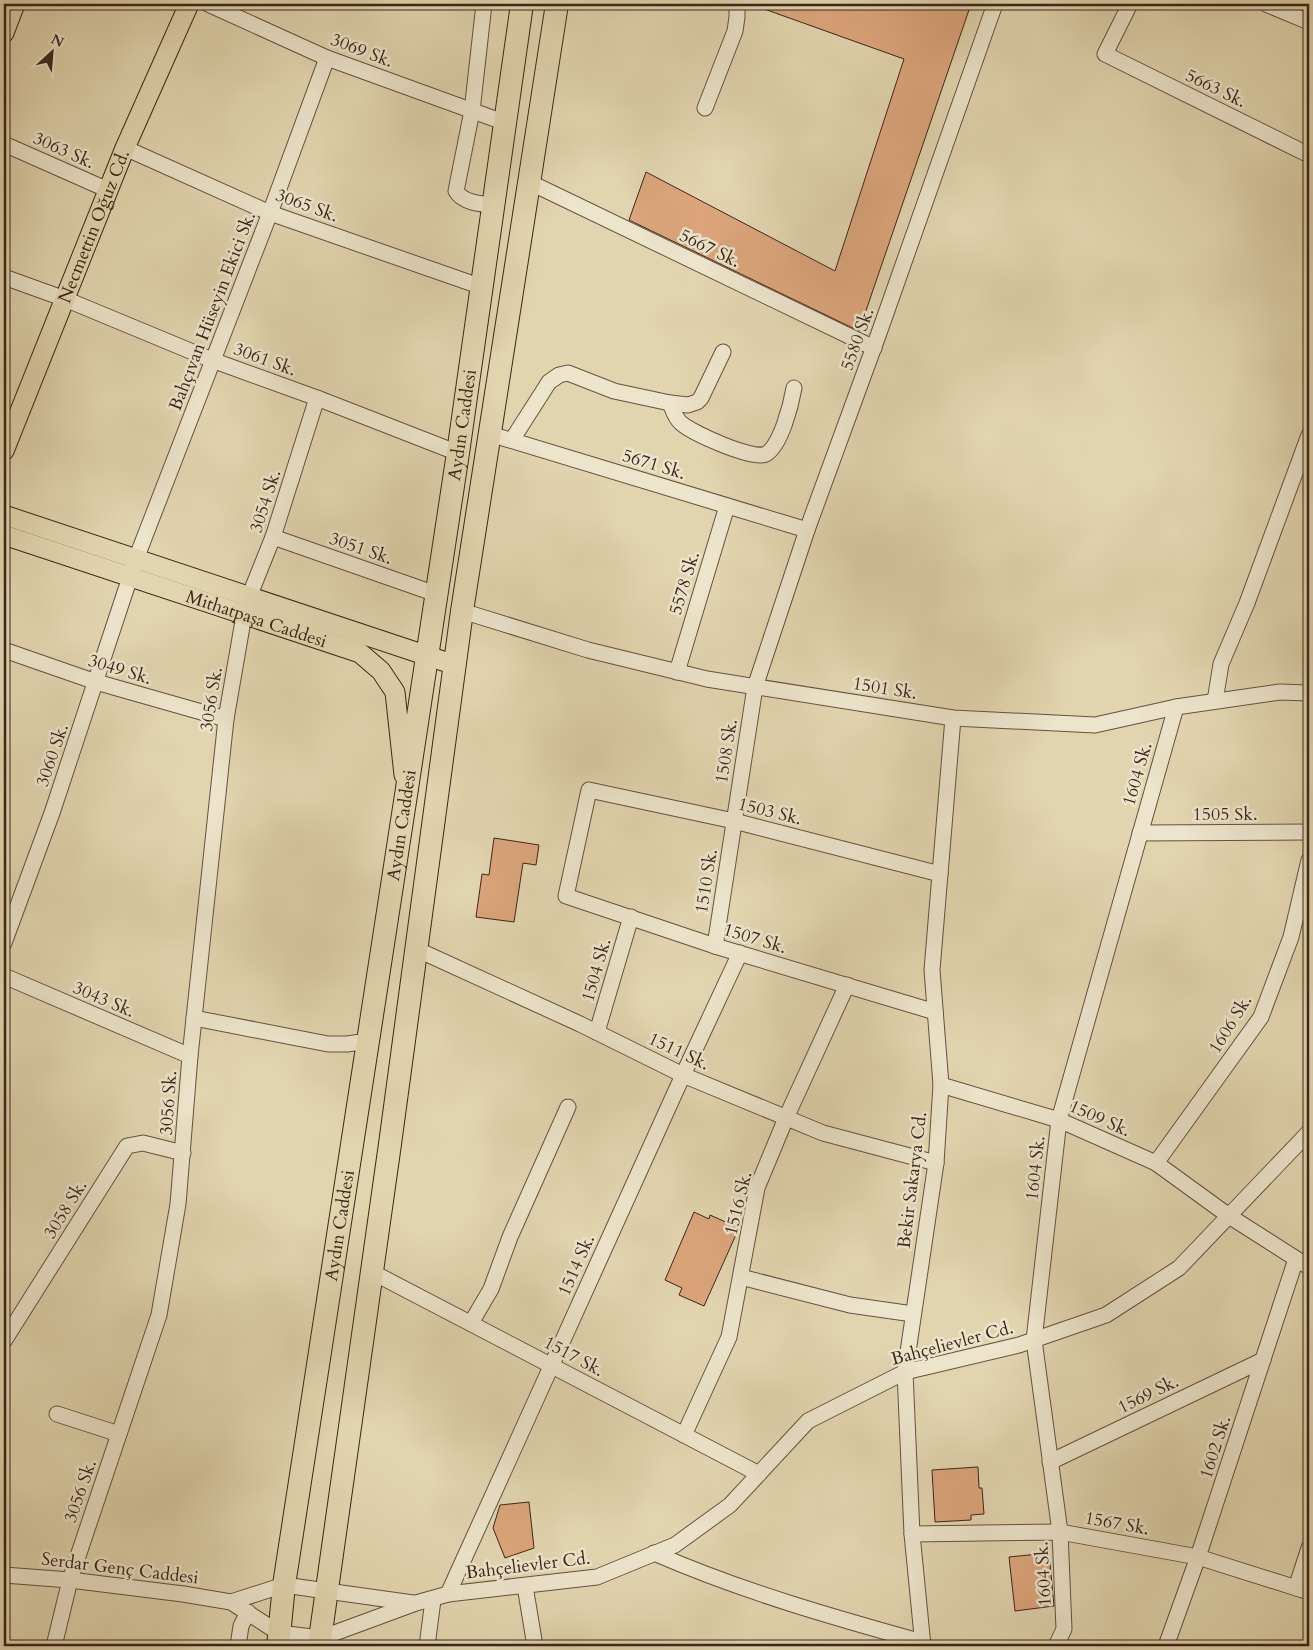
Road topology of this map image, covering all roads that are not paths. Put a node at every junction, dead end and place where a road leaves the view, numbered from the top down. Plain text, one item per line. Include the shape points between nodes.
1 (15, 4) edge
2 (189, 4) edge
3 (208, 4) edge
4 (484, 4) edge
5 (522, 4) edge
6 (557, 4) edge
7 (737, 4) edge
8 (996, 4) edge
9 (1130, 4) edge
10 (1266, 4) edge
11 (1309, 22) edge
12 (4, 33) edge
13 (327, 58) junction
14 (705, 108) dead end
15 (472, 111) junction
16 (506, 123) junction
17 (4, 144) edge
18 (125, 148) junction
19 (1309, 155) edge
20 (529, 182) junction
21 (108, 190) junction
22 (494, 204) junction
23 (270, 212) junction
24 (4, 276) edge
25 (482, 286) junction
26 (65, 299) junction
27 (874, 348) junction
28 (723, 352) dead end
29 (212, 360) junction
30 (794, 388) dead end
31 (317, 398) junction
32 (670, 403) junction
33 (490, 434) junction
34 (1309, 435) edge
35 (512, 440) junction
36 (4, 451) edge
37 (458, 453) junction
38 (1304, 466) edge
39 (727, 506) junction
40 (4, 515) edge
41 (807, 530) junction
42 (4, 535) edge
43 (274, 537) junction
44 (136, 559) junction
45 (130, 577) junction
46 (436, 594) junction
47 (247, 606) junction
48 (462, 611) junction
49 (4, 650) edge
50 (427, 656) junction
51 (455, 665) junction
52 (678, 672) junction
53 (96, 682) junction
54 (755, 687) junction
55 (1309, 693) edge
56 (1215, 701) junction
57 (1176, 707) junction
58 (952, 718) junction
59 (226, 719) junction
60 (406, 795) junction
61 (734, 821) junction
62 (1309, 832) edge
63 (1140, 833) junction
64 (1309, 860) edge
65 (940, 874) junction
66 (566, 896) joint
67 (631, 917) junction
68 (4, 943) edge
69 (715, 946) junction
70 (416, 949) junction
71 (740, 953) junction
72 (4, 976) edge
73 (847, 985) junction
74 (935, 1012) junction
75 (194, 1018) junction
76 (597, 1032) junction
77 (368, 1041) junction
78 (190, 1056) junction
79 (683, 1075) junction
80 (941, 1085) junction
81 (568, 1107) dead end
82 (786, 1118) junction
83 (1059, 1120) junction
84 (1309, 1132) edge
85 (183, 1152) junction
86 (936, 1163) junction
87 (1156, 1163) junction
88 (1229, 1216) junction
89 (1296, 1259) junction
90 (1309, 1267) edge
91 (372, 1272) junction
92 (741, 1277) junction
93 (913, 1314) junction
94 (471, 1323) junction
95 (1034, 1340) junction
96 (4, 1341) edge
97 (1263, 1360) junction
98 (551, 1366) junction
99 (905, 1372) junction
100 (57, 1414) dead end
101 (119, 1434) junction
102 (684, 1435) junction
103 (1050, 1462) junction
104 (759, 1474) junction
105 (1060, 1532) junction
106 (912, 1534) junction
107 (1309, 1548) edge
108 (654, 1553) junction
109 (1198, 1557) junction
110 (4, 1575) edge
111 (70, 1580) junction
112 (284, 1585) junction
113 (524, 1586) junction
114 (1303, 1590) edge
115 (326, 1591) junction
116 (448, 1594) junction
117 (433, 1600) junction
118 (231, 1602) junction
119 (416, 1603) junction
120 (248, 1612) junction
121 (278, 1639) edge
122 (320, 1642) edge
123 (923, 1644) edge
124 (54, 1646) edge
125 (238, 1646) edge
126 (426, 1646) edge
127 (535, 1646) edge
128 (1056, 1646) edge
129 (1166, 1646) edge

1 - 12 main road
2 - 18 main road, Necmettin Oğuz Cd.
3 - 13 street, 3069 Sk.
4 - 15 street
5 - 16 highway, Aydın Caddesi
6 - 20 highway, Aydın Caddesi
7 - 14 street via 734,31
8 - 27 street, 5580 Sk.
9 - 19 street, 5663 Sk. via 1105,54
10 - 11 street
13 - 15 street, 3069 Sk.
13 - 23 street, Bahçıvan Hüseyin Ekici Sk.
15 - 16 street, 3069 Sk.
15 - 22 street via 456,191 464,198 481,204
16 - 22 highway, Aydın Caddesi
17 - 21 street, 3063 Sk.
18 - 21 main road, Necmettin Oğuz Cd.
18 - 23 street, 3065 Sk.
20 - 27 street, 5667 Sk.
20 - 33 highway, Aydın Caddesi
21 - 26 main road, Necmettin Oğuz Cd.
22 - 25 highway, Aydın Caddesi
23 - 25 street, 3065 Sk.
23 - 29 street, Bahçıvan Hüseyin Ekici Sk.
24 - 26 street, 3061 Sk.
25 - 37 highway, Aydın Caddesi
26 - 29 street, 3061 Sk.
26 - 36 main road, Necmettin Oğuz Cd.
27 - 41 street, 5580 Sk.
28 - 32 street via 697,402 688,405
29 - 31 street, 3061 Sk.
29 - 44 street, Bahçıvan Hüseyin Ekici Sk.
30 - 32 street via 790,409 778,438 767,454 760,456 697,433 681,423
31 - 37 street, 3061 Sk.
31 - 43 street, 3054 Sk.
32 - 35 street via 614,391 568,373 559,375 549,382
33 - 35 street, 5671 Sk.
33 - 48 highway, Aydın Caddesi
34 - 38 street
35 - 39 street, 5671 Sk.
37 - 46 highway, Aydın Caddesi
38 - 56 street via 1221,664
39 - 41 street, 5671 Sk.
39 - 52 street, 5578 Sk.
40 - 44 main road, Mithatpaşa Caddesi
41 - 54 street, 5580 Sk.
42 - 45 main road, Mithatpaşa Caddesi
43 - 46 street, 3051 Sk.
43 - 47 street, 3054 Sk.
44 - 45 street, Bahçıvan Hüseyin Ekici Sk.
44 - 47 main road, Mithatpaşa Caddesi
45 - 47 main road, Mithatpaşa Caddesi
45 - 53 street, 3060 Sk.
46 - 50 highway, Aydın Caddesi
47 - 50 main road, Mithatpaşa Caddesi
47 - 59 street, 3056 Sk.
47 - 60 main road, Mithatpaşa Caddesi via 360,653 381,671 394,692
48 - 51 highway, Aydın Caddesi
48 - 52 street, 1501 Sk. via 588,650
49 - 53 street, 3049 Sk.
50 - 51 main road, Mithatpaşa Caddesi
50 - 60 highway, Aydın Caddesi
51 - 70 highway, Aydın Caddesi
52 - 54 street, 1501 Sk.
53 - 59 street, 3049 Sk.
53 - 68 street, 3060 Sk.
54 - 58 street, 1501 Sk.
54 - 61 street, 1508 Sk.
55 - 56 street, 1501 Sk. via 1280,692
56 - 57 street, 1501 Sk.
57 - 58 street, 1501 Sk. via 1095,725
57 - 63 street, 1604 Sk.
58 - 65 street, Bekir Sakarya Cd.
59 - 75 street, 3056 Sk.
60 - 77 highway, Aydın Caddesi
61 - 65 street, 1503 Sk.
61 - 66 street, 1503 Sk. via 589,790
61 - 69 street, 1510 Sk.
62 - 63 street, 1505 Sk.
63 - 83 street, 1604 Sk.
64 - 87 street, 1606 Sk. via 1291,937 1261,1017
65 - 74 street, Bekir Sakarya Cd. via 932,970
66 - 67 street, 1507 Sk.
67 - 69 street, 1507 Sk.
67 - 76 street, 1504 Sk.
69 - 71 street, 1507 Sk.
70 - 76 street, 1511 Sk.
70 - 91 highway, Aydın Caddesi
71 - 73 street, 1507 Sk.
71 - 79 street, 1514 Sk.
72 - 78 street, 3043 Sk.
73 - 74 street, 1507 Sk.
73 - 82 street, 1516 Sk.
74 - 80 street, Bekir Sakarya Cd.
75 - 77 street via 328,1044
75 - 78 street, 3056 Sk.
76 - 79 street, 1511 Sk.
77 - 112 highway, Aydın Caddesi
78 - 85 street, 3056 Sk.
79 - 82 street, 1511 Sk.
79 - 98 street, 1514 Sk.
80 - 83 street, 1509 Sk.
80 - 86 street, Bekir Sakarya Cd.
81 - 94 street via 510,1237 491,1289
82 - 86 street, 1511 Sk. via 823,1133
82 - 92 street, 1516 Sk. via 757,1188
83 - 87 street, 1509 Sk.
83 - 95 street, 1604 Sk.
84 - 88 street, Bahçelievler Cd.
85 - 96 street, 3058 Sk. via 143,1143 127,1146
85 - 101 street, 3056 Sk. via 178,1204 159,1315
86 - 93 street, Bekir Sakarya Cd.
87 - 88 street, 1509 Sk.
88 - 89 street, 1509 Sk.
88 - 95 street, Bahçelievler Cd. via 1179,1268 1106,1315
89 - 90 street, 1509 Sk.
89 - 97 street, 1602 Sk.
91 - 94 street, 1517 Sk.
91 - 115 highway, Aydın Caddesi
92 - 93 street via 850,1305
92 - 102 street, 1516 Sk. via 729,1337
93 - 99 street, Bekir Sakarya Cd.
94 - 98 street, 1517 Sk.
95 - 99 street, Bahçelievler Cd.
95 - 103 street, 1604 Sk.
97 - 103 street, 1569 Sk.
97 - 109 street, 1602 Sk.
98 - 102 street, 1517 Sk.
98 - 116 street, 1514 Sk.
99 - 104 street, Bahçelievler Cd. via 808,1421
99 - 106 street, Bekir Sakarya Cd.
100 - 101 street
101 - 111 street, 3056 Sk.
102 - 104 street, 1517 Sk.
103 - 105 street, 1604 Sk.
104 - 108 street, Bahçelievler Cd. via 730,1505 675,1545
105 - 106 street, 1567 Sk.
105 - 109 street, 1567 Sk.
105 - 128 street, 1604 Sk. via 1064,1629
106 - 123 street, Bekir Sakarya Cd.
107 - 114 street
108 - 113 street, Bahçelievler Cd. via 597,1577
108 - 123 street via 697,1572 817,1613
109 - 114 street, 1567 Sk.
109 - 129 street, 1602 Sk.
110 - 111 street, Serdar Genç Caddesi
111 - 118 street, Serdar Genç Caddesi
111 - 124 street, 3056 Sk.
112 - 115 street
112 - 118 street
112 - 121 highway, Aydın Caddesi
113 - 116 street, Bahçelievler Cd.
113 - 127 street
115 - 119 street
115 - 122 highway, Aydın Caddesi
116 - 117 street, Bahçelievler Cd.
117 - 119 street, Bahçelievler Cd.
117 - 126 street
118 - 120 street
119 - 122 street
120 - 121 street
120 - 125 street via 241,1626
121 - 122 street

